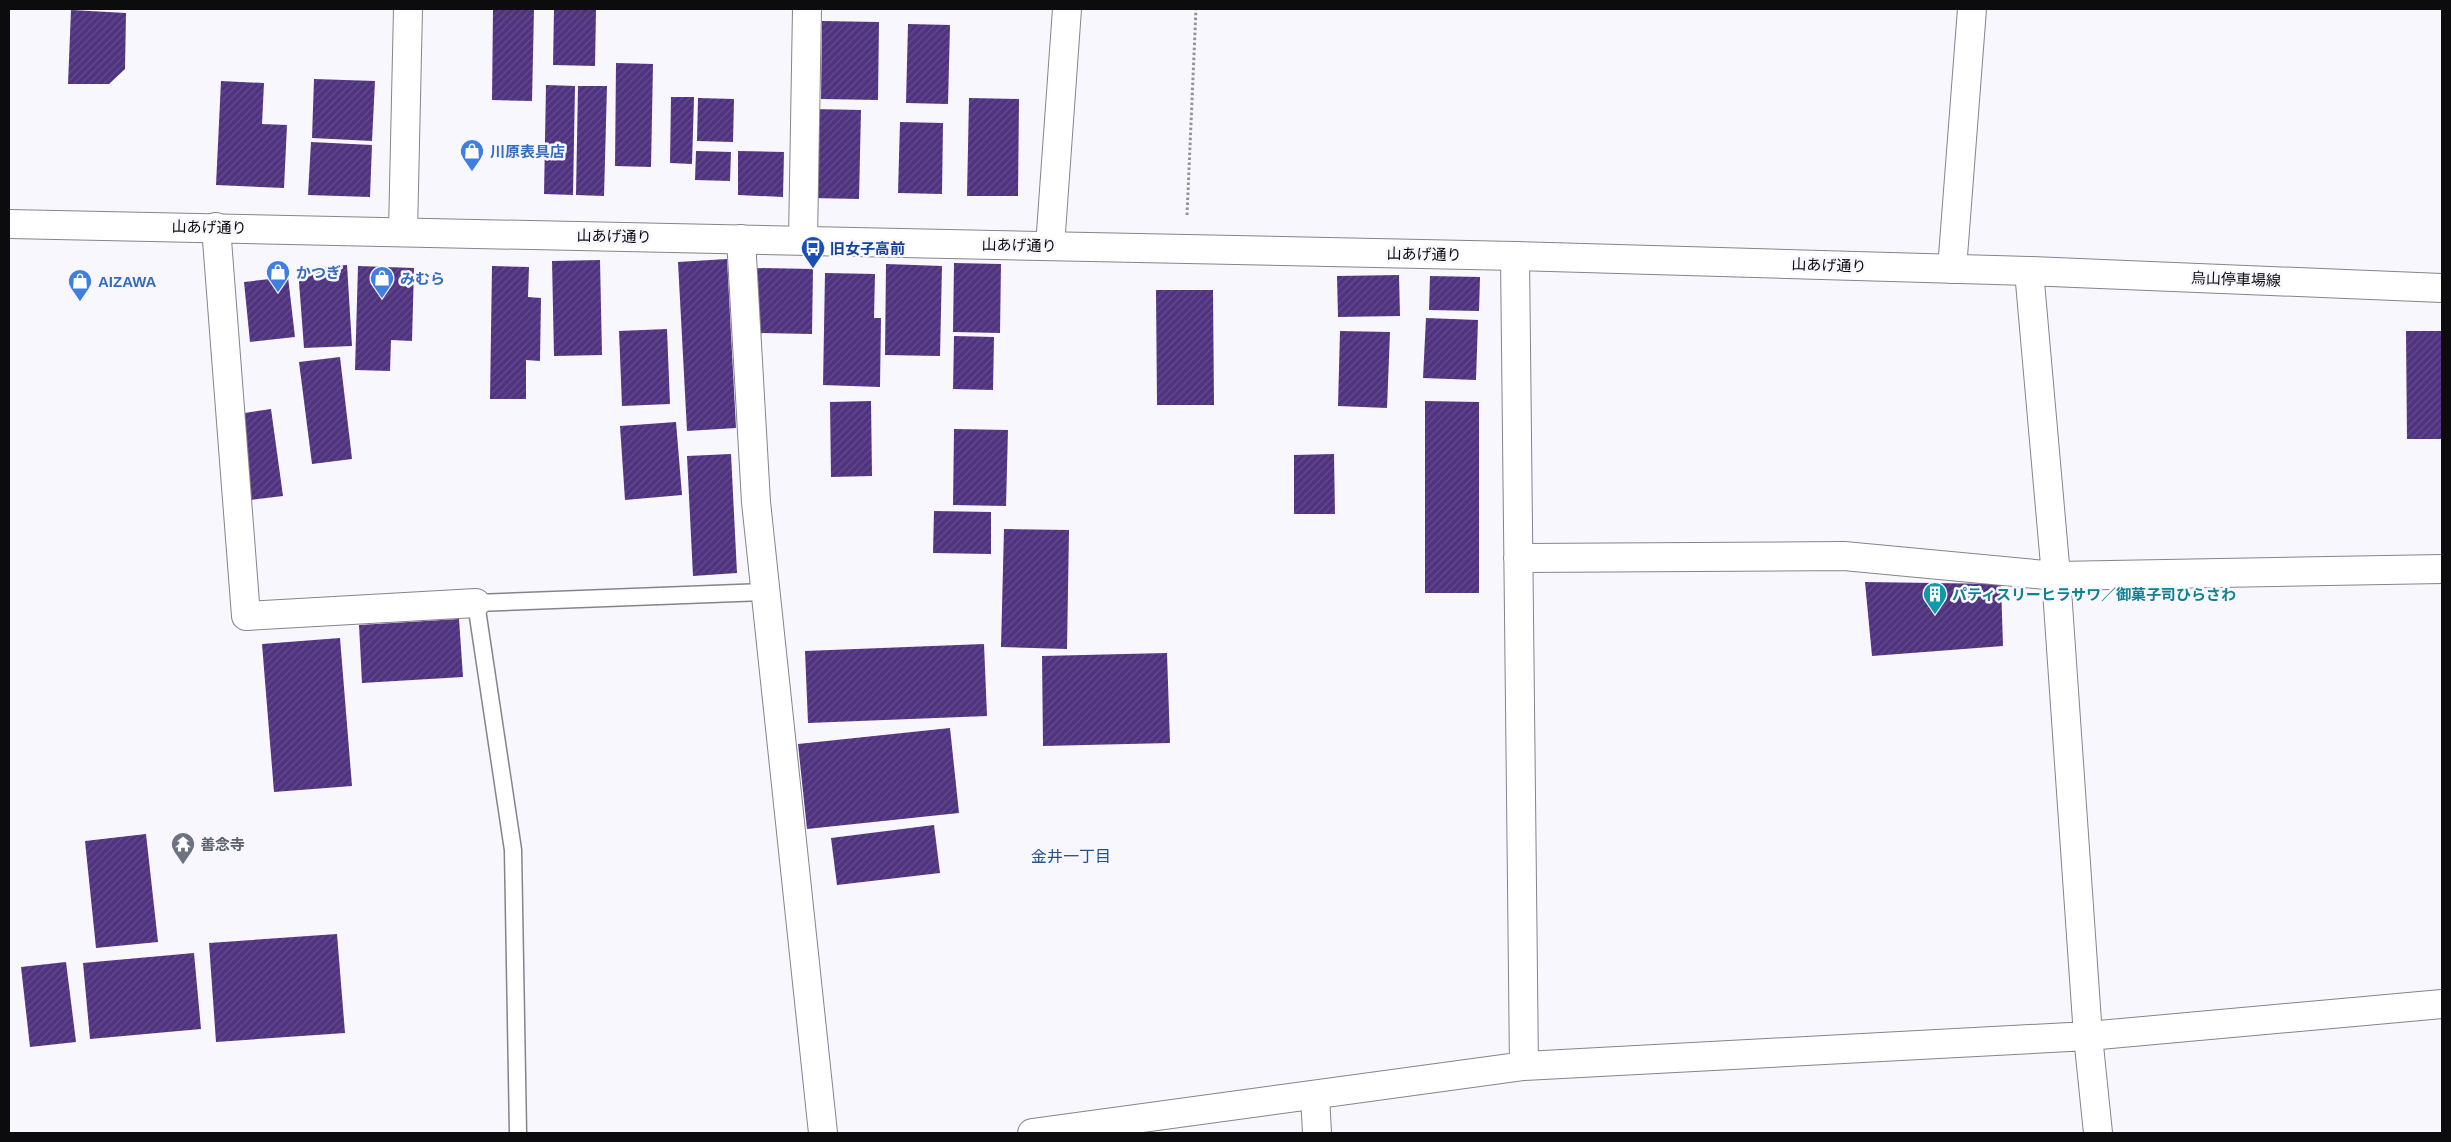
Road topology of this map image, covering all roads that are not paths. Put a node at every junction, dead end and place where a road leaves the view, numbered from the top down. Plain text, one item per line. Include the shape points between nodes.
1 (408, 9) edge
2 (807, 9) edge
3 (1068, 9) edge
4 (1972, 9) edge
5 (9, 224) edge
6 (216, 227) junction
7 (403, 232) junction
8 (741, 238) junction
9 (803, 240) junction
10 (1050, 246) junction
11 (1515, 256) junction
12 (1952, 268) junction
13 (2029, 271) junction
14 (2442, 288) edge
15 (1518, 558) junction
16 (2442, 569) edge
17 (2056, 576) junction
18 (765, 592) junction
19 (476, 603) junction
20 (2442, 1004) edge
21 (2088, 1036) junction
22 (1524, 1066) junction
23 (1315, 1096) junction
24 (518, 1133) edge
25 (823, 1133) edge
26 (1032, 1133) edge
27 (1317, 1133) edge
28 (2098, 1133) edge

1 - 7 street
2 - 9 street
3 - 10 street
4 - 12 street
5 - 6 street, 山あげ通り
6 - 7 street, 山あげ通り
6 - 19 street via 246,616
7 - 8 street, 山あげ通り
8 - 9 street, 山あげ通り
8 - 18 street via 756,502
9 - 10 street, 山あげ通り
10 - 11 street, 山あげ通り
11 - 12 street, 山あげ通り
11 - 15 street
12 - 13 street, 山あげ通り
13 - 14 street, 烏山停車場線
13 - 17 street
15 - 17 street via 1844,556
15 - 22 street
16 - 17 street
17 - 21 street
18 - 19 lane
18 - 25 street
19 - 24 lane via 513,850
20 - 21 street
21 - 22 street
21 - 28 street
22 - 23 street
23 - 26 street
23 - 27 street

